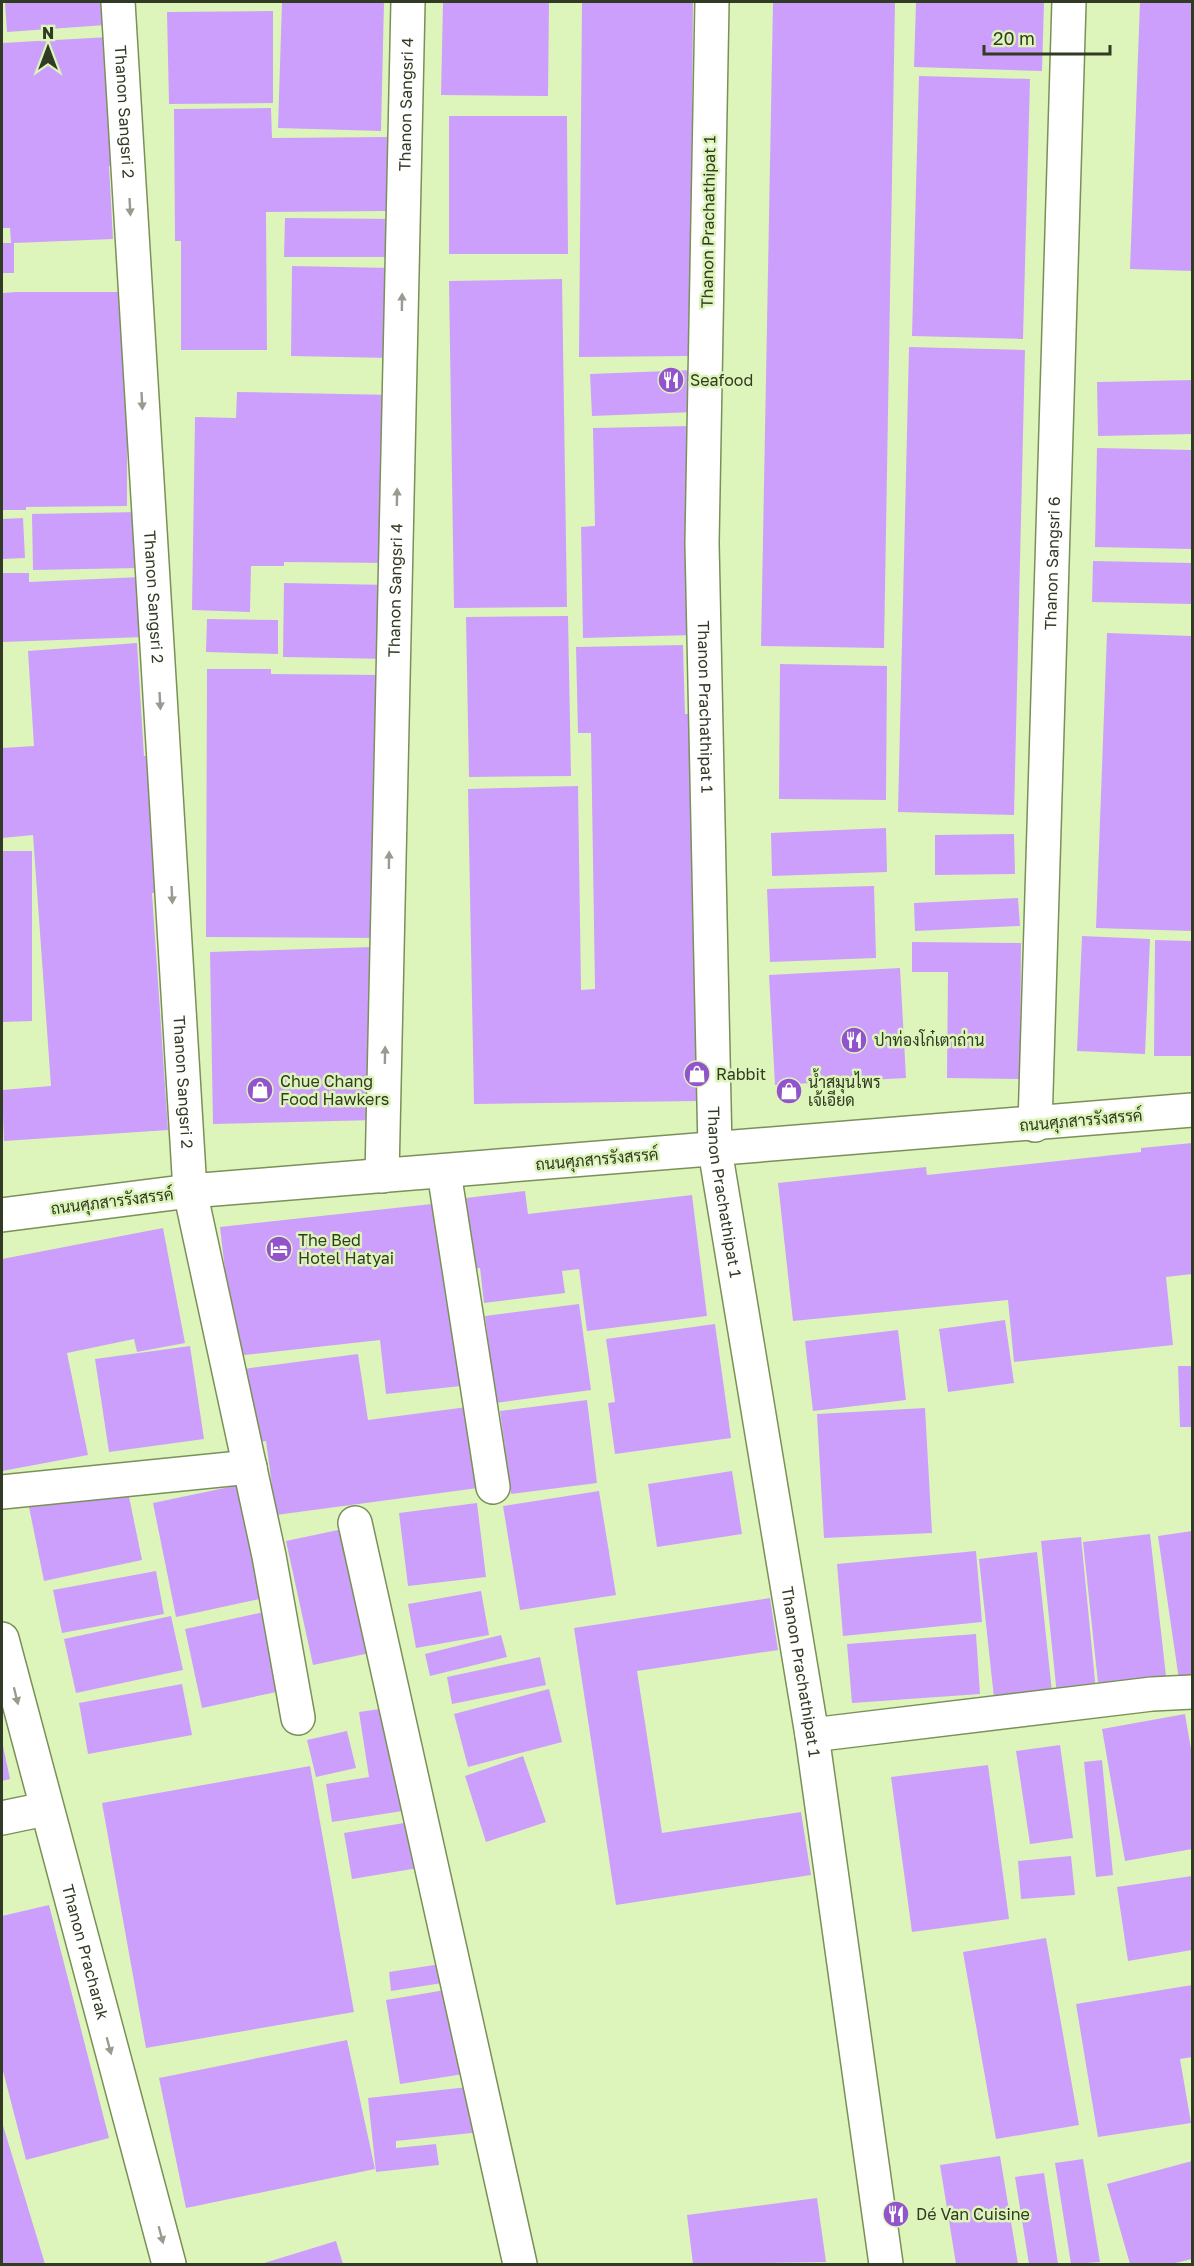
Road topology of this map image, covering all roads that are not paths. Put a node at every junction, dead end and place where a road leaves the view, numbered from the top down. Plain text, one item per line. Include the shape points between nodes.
1 (118, 2) edge
2 (408, 2) edge
3 (712, 2) edge
4 (1069, 2) edge
5 (1192, 1110) edge
6 (1035, 1125) junction
7 (715, 1150) junction
8 (444, 1172) junction
9 (382, 1176) junction
10 (190, 1191) junction
11 (2, 1215) edge
12 (250, 1467) junction
13 (493, 1487) dead end
14 (2, 1492) edge
15 (355, 1523) dead end
16 (2, 1639) edge
17 (1192, 1692) edge
18 (298, 1718) dead end
19 (812, 1735) junction
20 (45, 1809) junction
21 (2, 1818) edge
22 (169, 2265) edge
23 (520, 2265) edge
24 (886, 2265) edge

1 -> 10 street, Thanon Sangsri 2
9 -> 2 street, Thanon Sangsri 4
3 - 7 street, Thanon Prachathipat 1 via 702,543
4 - 6 street, Thanon Sangsri 6
5 - 6 street, ถนนศุภสารรังสรรค์
6 - 7 street, ถนนศุภสารรังสรรค์
7 - 8 street, ถนนศุภสารรังสรรค์
7 - 19 street, Thanon Prachathipat 1
8 - 9 street, ถนนศุภสารรังสรรค์
8 - 13 street
9 - 10 street, ถนนศุภสารรังสรรค์
10 - 11 street, ถนนศุภสารรังสรรค์
10 - 12 street, Thanon Sangsri 2
12 - 14 street
12 - 18 street, Thanon Sangsri 2
15 - 23 street
16 -> 20 street, Thanon Pracharak
17 - 19 street
19 - 24 street, Thanon Prachathipat 1
20 - 21 street
20 -> 22 street, Thanon Pracharak

